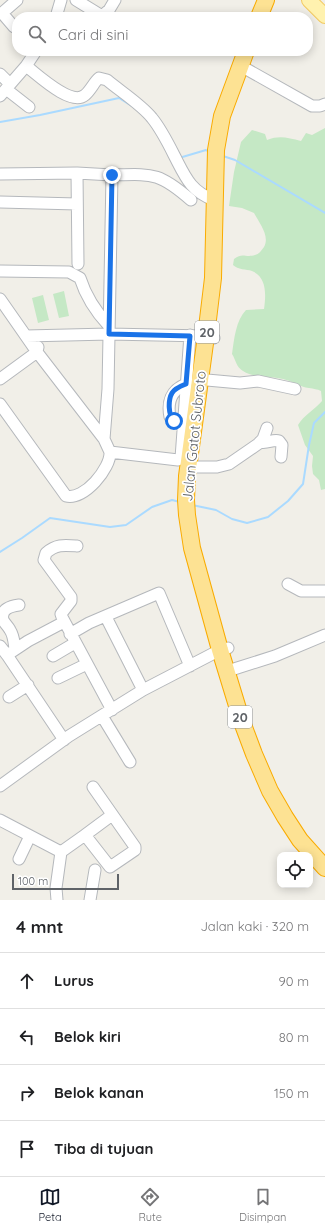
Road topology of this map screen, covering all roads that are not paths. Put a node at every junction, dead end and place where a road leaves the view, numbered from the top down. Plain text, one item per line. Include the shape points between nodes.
1 (17, 0) edge
2 (61, 0) edge
3 (76, 0) edge
4 (115, 0) edge
5 (266, 0) edge
6 (276, 0) edge
7 (309, 0) edge
8 (2, 10) edge
9 (57, 12) edge
10 (96, 12) edge
11 (107, 12) edge
12 (261, 12) edge
13 (271, 12) edge
14 (325, 16) edge
15 (12, 24) edge
16 (33, 56) edge
17 (244, 56) edge
18 (253, 56) edge
19 (26, 66) junction
20 (248, 70) junction
21 (0, 74) edge
22 (5, 90) edge
23 (325, 104) edge
24 (29, 107) dead end
25 (219, 157) junction
26 (77, 173) junction
27 (0, 174) edge
28 (112, 175) junction
29 (191, 200) dead end
30 (214, 200) junction
31 (0, 202) edge
32 (78, 204) junction
33 (78, 264) junction
34 (0, 271) edge
35 (69, 272) junction
36 (80, 278) junction
37 (0, 299) edge
38 (109, 330) junction
39 (41, 335) junction
40 (26, 336) junction
41 (190, 336) junction
42 (210, 337) junction
43 (37, 352) junction
44 (0, 379) edge
45 (207, 380) junction
46 (295, 389) dead end
47 (0, 404) edge
48 (267, 428) dead end
49 (104, 439) junction
50 (260, 442) junction
51 (110, 452) junction
52 (281, 457) dead end
53 (196, 467) junction
54 (190, 500) junction
55 (77, 546) dead end
56 (288, 584) dead end
57 (325, 591) edge
58 (19, 605) dead end
59 (106, 616) junction
60 (64, 622) junction
61 (325, 635) edge
62 (73, 638) junction
63 (224, 649) junction
64 (7, 650) edge
65 (53, 656) dead end
66 (86, 664) junction
67 (190, 666) junction
68 (234, 669) junction
69 (58, 678) dead end
70 (28, 686) junction
71 (143, 690) junction
72 (9, 697) dead end
73 (107, 713) junction
74 (64, 740) junction
75 (130, 762) dead end
76 (0, 786) edge
77 (93, 787) dead end
78 (112, 815) junction
79 (0, 820) edge
80 (85, 835) junction
81 (30, 836) junction
82 (61, 852) junction
83 (325, 856) edge
84 (19, 858) dead end
85 (325, 868) edge
86 (95, 870) dead end
87 (57, 900) edge
88 (90, 900) edge

1 - 8 street
2 - 9 street
3 - 10 street
4 - 11 street
5 - 12 highway
6 - 13 highway
7 - 14 main road
8 - 15 street
16 - 19 street
17 - 25 highway, Jalan Gatot Subroto / 20 via 222,116
18 - 20 highway, Jalan Gatot Subroto / 20
19 - 22 street
19 - 30 street via 64,94 74,98 86,95 99,78 107,80 152,118 185,177 201,194
20 - 23 street via 312,106
20 - 25 highway, Jalan Gatot Subroto / 20
21 - 22 street
22 - 24 street
25 - 30 highway, Jalan Gatot Subroto / 20
25 - 42 highway, Jalan Gatot Subroto / 20 via 223,238 221,275
26 - 27 street
26 - 28 street
26 - 32 street
28 - 29 street via 156,176 171,183
28 - 38 street
30 - 42 highway, Jalan Gatot Subroto / 20
31 - 32 street
32 - 33 street
33 - 35 street
33 - 36 street
34 - 35 street
35 - 36 street
36 - 38 street via 92,305
37 - 40 street
38 - 39 street
38 - 41 street
38 - 49 street
39 - 40 street
39 - 43 street
40 - 43 street
41 - 42 street
41 - 51 street via 179,459
42 - 45 highway, Jalan Gatot Subroto / 20
42 - 54 highway, Jalan Gatot Subroto / 20 via 189,455
43 - 44 street
43 - 49 street
45 - 46 street via 240,384 258,381
45 - 53 highway, Jalan Gatot Subroto / 20
47 - 51 street via 66,496 79,494 96,481 109,461
48 - 50 street
49 - 51 street
50 - 52 street via 279,441 282,448
50 - 53 street via 223,466
53 - 54 highway, Jalan Gatot Subroto / 20
54 - 63 highway, Jalan Gatot Subroto / 20 via 196,545
55 - 60 street via 60,545 50,549 44,557 71,598 61,614
56 - 57 street via 301,590
58 - 64 street via 5,609 2,615 14,640
59 - 62 street via 89,623
59 - 67 street via 159,593
59 - 71 street
60 - 62 street
60 - 64 street
61 - 68 street via 276,656
62 - 65 street
62 - 66 street
63 - 67 street
63 - 68 highway, Jalan Gatot Subroto / 20
63 - 85 highway, Jalan Gatot Subroto / 20 via 242,722 270,791 300,840
64 - 70 street
66 - 69 street
66 - 73 street
67 - 71 street
68 - 83 highway, Jalan Gatot Subroto / 20 via 277,785 296,820
70 - 72 street
70 - 74 street
71 - 73 street
73 - 74 street
73 - 75 street
74 - 76 street
77 - 78 street
78 - 80 street
78 - 80 street via 135,846 134,852 110,867
79 - 81 street
80 - 82 street
81 - 82 street
81 - 84 street
82 - 87 street
86 - 88 street

